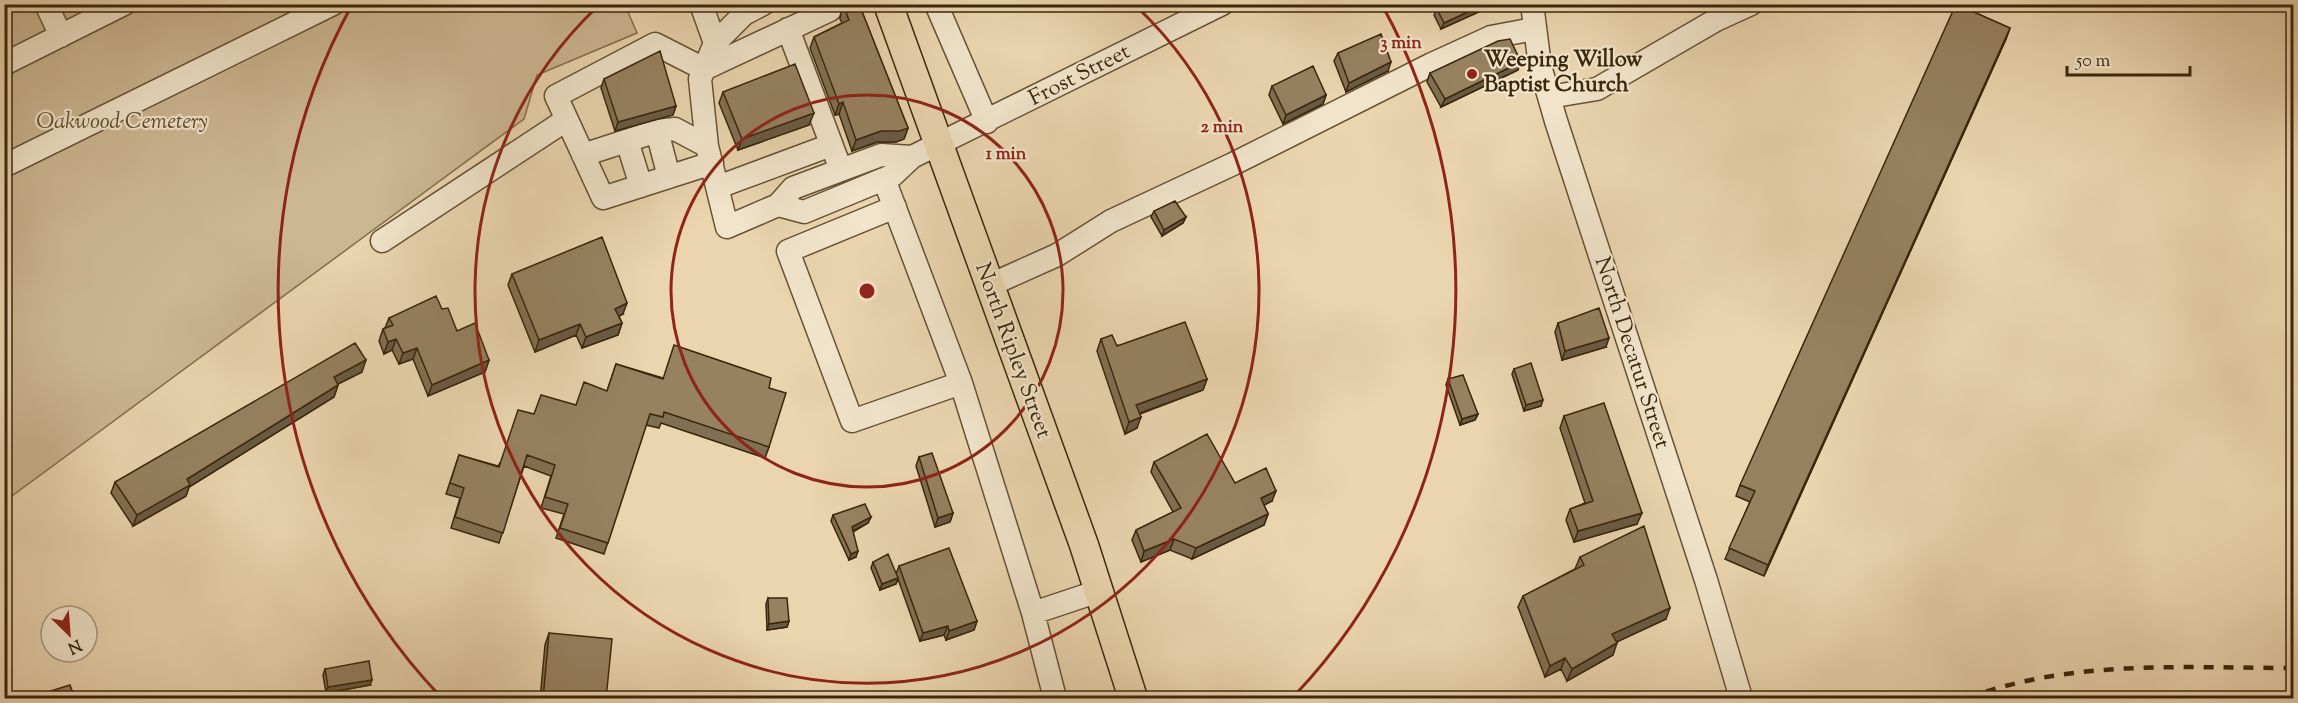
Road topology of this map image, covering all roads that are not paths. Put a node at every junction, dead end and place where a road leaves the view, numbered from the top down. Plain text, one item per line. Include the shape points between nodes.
1 (46, 4) edge
2 (124, 4) edge
3 (333, 4) edge
4 (701, 4) edge
5 (763, 4) edge
6 (888, 4) edge
7 (936, 4) edge
8 (1222, 4) edge
9 (1532, 4) edge
10 (1751, 4) edge
11 (830, 10) dead end
12 (788, 29) junction
13 (1534, 29) junction
14 (61, 36) junction
15 (715, 43) junction
16 (4, 64) edge
17 (704, 69) junction
18 (1550, 97) junction
19 (566, 120) junction
20 (987, 122) junction
21 (657, 131) junction
22 (627, 141) junction
23 (831, 145) junction
24 (925, 151) junction
25 (583, 155) junction
26 (710, 155) junction
27 (4, 166) edge
28 (841, 170) junction
29 (669, 177) junction
30 (884, 179) junction
31 (641, 186) junction
32 (718, 187) junction
33 (778, 205) junction
34 (895, 207) junction
35 (382, 241) dead end
36 (988, 286) junction
37 (961, 383) junction
38 (1099, 591) junction
39 (1033, 613) junction
40 (1055, 699) edge
41 (1133, 699) edge
42 (1741, 699) edge

1 - 14 street
2 - 14 street
3 - 27 street
4 - 15 street
5 - 15 street via 744,14
6 - 24 main road, North Ripley Street
7 - 20 street
8 - 20 street, Frost Street
9 - 13 street, North Decatur Street
10 - 18 street via 1597,89
11 - 12 street
12 - 17 street
12 - 23 street
13 - 18 street, North Decatur Street
13 - 36 street via 1491,37 1432,63 1111,221 1057,255
14 - 16 street
15 - 17 street
17 - 19 street via 655,44 556,96
17 - 26 street via 700,79
18 - 42 street, North Decatur Street
19 - 25 street
19 - 35 street
20 - 24 street, Frost Street
21 - 22 street
21 - 26 street via 675,129
21 - 29 street
22 - 25 street
22 - 31 street
23 - 28 street
23 - 32 street
24 - 28 street via 881,155
24 - 30 street
24 - 36 main road, North Ripley Street
25 - 31 street via 603,198
26 - 29 street
26 - 32 street
28 - 33 street via 793,188
29 - 31 street
30 - 33 street via 804,212
30 - 34 street
32 - 33 street via 726,227
34 - 37 street
34 - 37 street via 788,251 852,421
36 - 38 main road, North Ripley Street
37 - 39 street
38 - 39 street
38 - 41 main road, North Ripley Street
39 - 40 street

